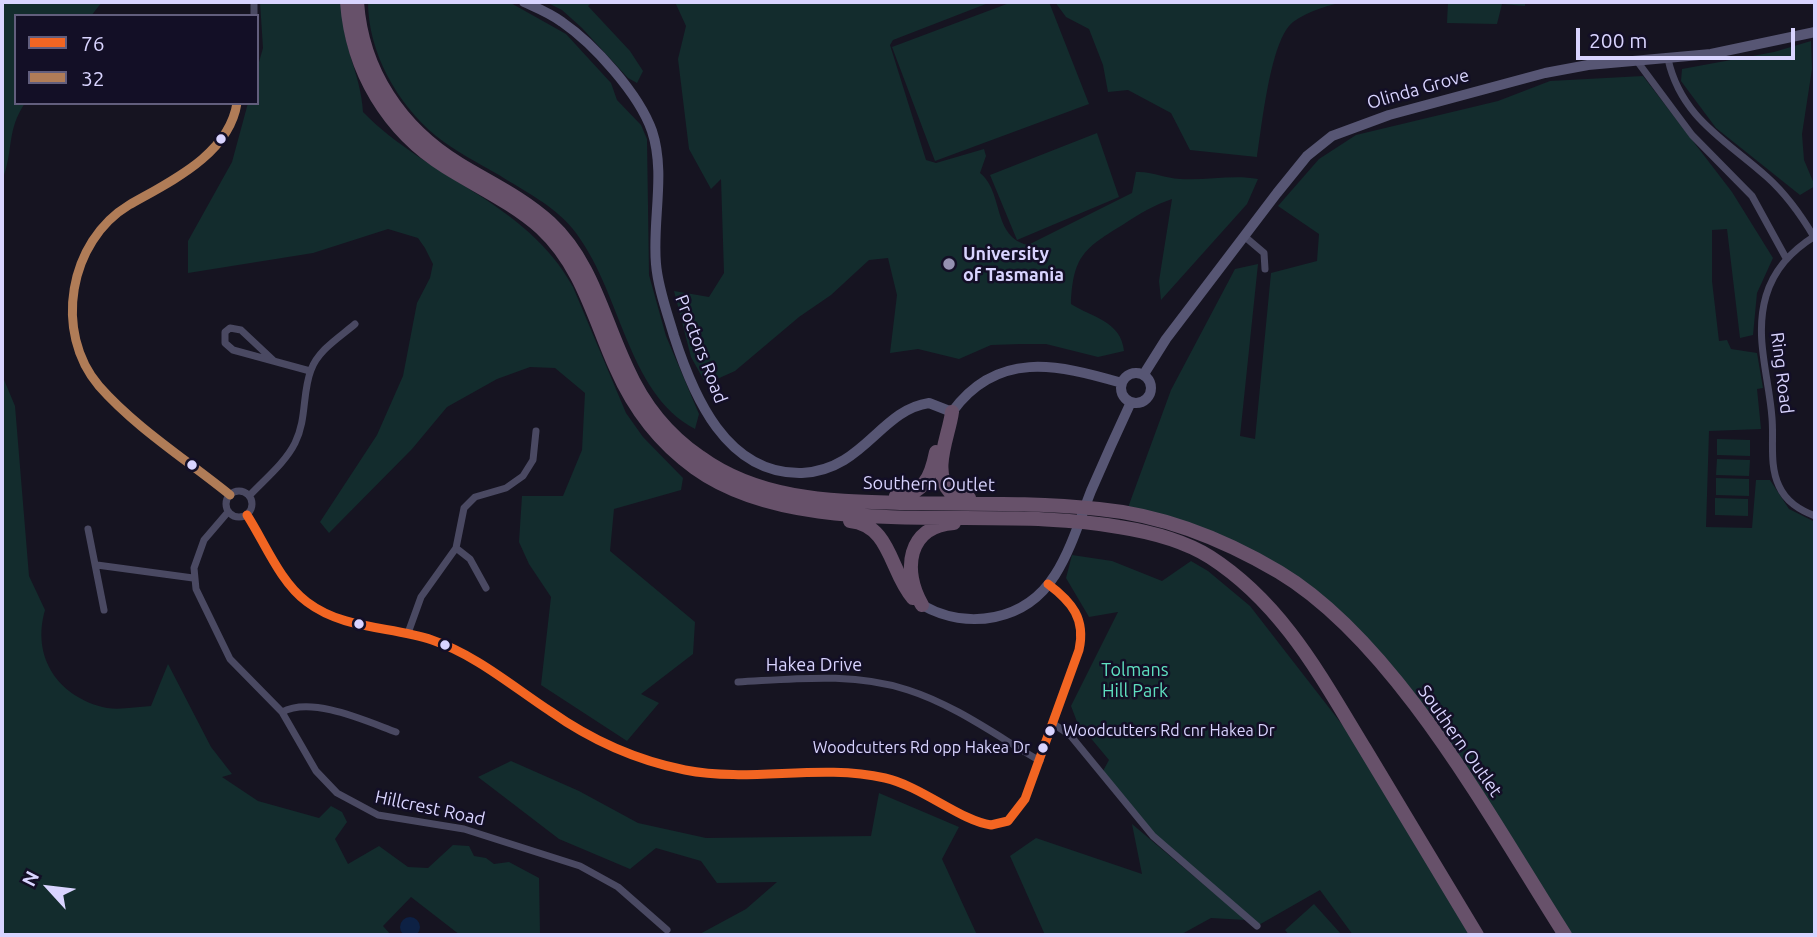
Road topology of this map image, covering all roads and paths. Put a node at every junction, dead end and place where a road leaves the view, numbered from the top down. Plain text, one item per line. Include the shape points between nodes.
1 (347, 2) edge
2 (357, 2) edge
3 (524, 2) edge
4 (1815, 32) edge
5 (1668, 59) junction
6 (1637, 61) junction
7 (237, 105) edge
8 (1244, 236) junction
9 (1815, 236) edge
10 (1786, 258) junction
11 (1265, 270) dead end
12 (355, 324) dead end
13 (274, 361) junction
14 (310, 371) junction
15 (1144, 374) junction
16 (1122, 383) junction
17 (1131, 402) junction
18 (952, 412) junction
19 (536, 431) dead end
20 (779, 492) junction
21 (230, 495) junction
22 (249, 496) junction
23 (786, 508) junction
24 (228, 512) junction
25 (247, 515) junction
26 (1815, 516) edge
27 (1158, 521) junction
28 (88, 529) dead end
29 (456, 548) junction
30 (97, 565) junction
31 (193, 578) junction
32 (1048, 584) junction
33 (486, 588) dead end
34 (922, 605) junction
35 (104, 610) dead end
36 (408, 633) junction
37 (738, 682) dead end
38 (1325, 683) junction
39 (282, 712) junction
40 (1052, 723) junction
41 (396, 732) dead end
42 (1040, 761) junction
43 (1257, 926) dead end
44 (667, 930) dead end
45 (1477, 935) edge
46 (1565, 935) edge

1 - 23 highway, Southern Outlet via 357,57 388,115 425,152 524,214 561,250 581,284 627,390 658,434 718,483
2 - 20 highway, Southern Outlet via 368,57 391,103 427,141 515,196 564,237 592,282 630,376 659,419 718,469
3 - 18 main road, Proctors Road via 574,31 612,70 649,122 656,157 655,249 660,288 701,404 730,443 771,467 796,473 814,471 847,460 917,406 935,404
4 - 5 main road, Olinda Grove
5 - 6 main road, Olinda Grove
5 - 9 street via 1680,92 1701,121 1773,182
6 - 8 main road, Olinda Grove via 1545,73 1349,128 1307,156
6 - 10 street via 1692,135 1752,196
7 - 21 street via 233,120 216,145 99,230 80,262 73,294 81,349 98,385
8 - 11 street via 1264,253
8 - 15 main road, Olinda Grove
9 - 10 street, Ring Road
10 - 26 street, Ring Road via 1766,294 1760,328 1772,415 1773,466 1784,495
12 - 14 street via 323,351
13 - 13 street via 229,348 223,339 225,332 241,330
13 - 14 street
14 - 22 street via 296,440
15 - 16 main road via 1133,372
15 - 17 main road via 1151,382 1149,397
16 - 17 main road via 1121,392
16 - 18 main road via 1044,366 1017,367 981,381
17 - 32 main road
18 - 20 highway via 940,430 929,477 915,492 895,496
18 - 27 highway via 942,474 946,488 956,496 1090,503
19 - 29 street via 533,460 523,476 467,503
20 - 27 highway, Southern Outlet via 844,501 1085,508
21 - 22 street via 242,491
21 - 24 street
22 - 25 street via 252,504
23 - 34 highway via 871,527 883,540 899,582
23 - 38 highway, Southern Outlet via 1070,520 1167,538 1205,554 1256,593 1287,625
24 - 25 street via 235,517
24 - 31 street via 204,540
25 - 36 street via 286,579 307,603 358,625
27 - 46 highway, Southern Outlet via 1225,545 1280,572 1330,611 1390,676 1441,742
28 - 30 street
29 - 33 street via 470,559
29 - 36 street via 421,597
30 - 31 street
30 - 35 street
31 - 39 street, Hillcrest Road via 229,659
32 - 34 main road via 1019,608 983,620 951,617
32 - 40 street via 1071,604 1081,628 1079,650
34 - 38 highway via 911,579 911,557 922,538 944,524 1061,525 1127,533 1185,551 1233,581 1271,616
36 - 42 street via 463,652 605,744 685,770 721,775 824,771 869,775 910,786 981,823 996,825 1017,812
37 - 42 street, Hakea Drive via 846,678 896,686 944,705
38 - 45 highway, Southern Outlet
39 - 41 street via 294,707 344,712
39 - 44 street, Hillcrest Road via 316,771 354,805 377,815 464,829 580,866 618,887
40 - 42 street
40 - 43 street via 1070,735 1153,836

